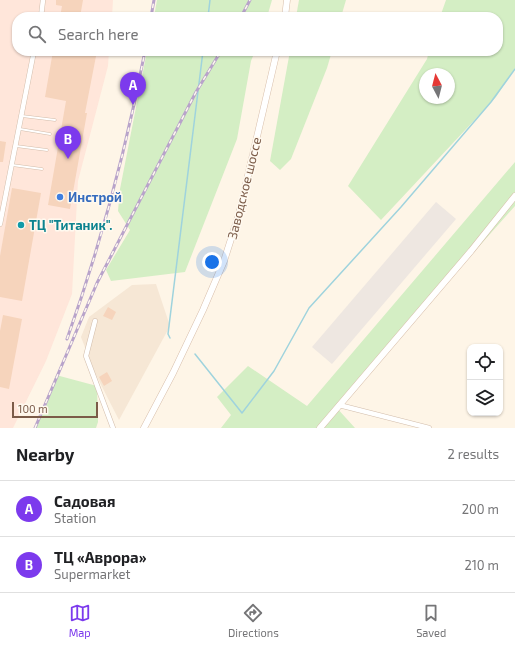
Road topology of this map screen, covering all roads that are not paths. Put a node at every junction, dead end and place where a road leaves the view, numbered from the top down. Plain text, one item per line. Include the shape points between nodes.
1 (43, 0) edge
2 (287, 0) edge
3 (42, 12) edge
4 (286, 12) edge
5 (33, 56) edge
6 (276, 56) edge
7 (21, 116) junction
8 (55, 120) dead end
9 (18, 129) junction
10 (50, 134) dead end
11 (15, 146) junction
12 (47, 150) dead end
13 (11, 165) junction
14 (42, 169) dead end
15 (515, 196) edge
16 (0, 224) edge
17 (95, 322) dead end
18 (339, 406) junction
19 (113, 428) edge
20 (144, 428) edge
21 (320, 428) edge
22 (429, 428) edge

1 - 3 street
2 - 4 main road
5 - 7 street
6 - 20 main road, Заводское шоссе via 239,214 224,261 193,331
7 - 8 lane
7 - 9 street
9 - 10 lane
9 - 11 street
11 - 12 lane
11 - 13 street
13 - 14 lane
13 - 16 street
15 - 18 main road
17 - 19 street via 86,356
18 - 21 main road
18 - 22 street

